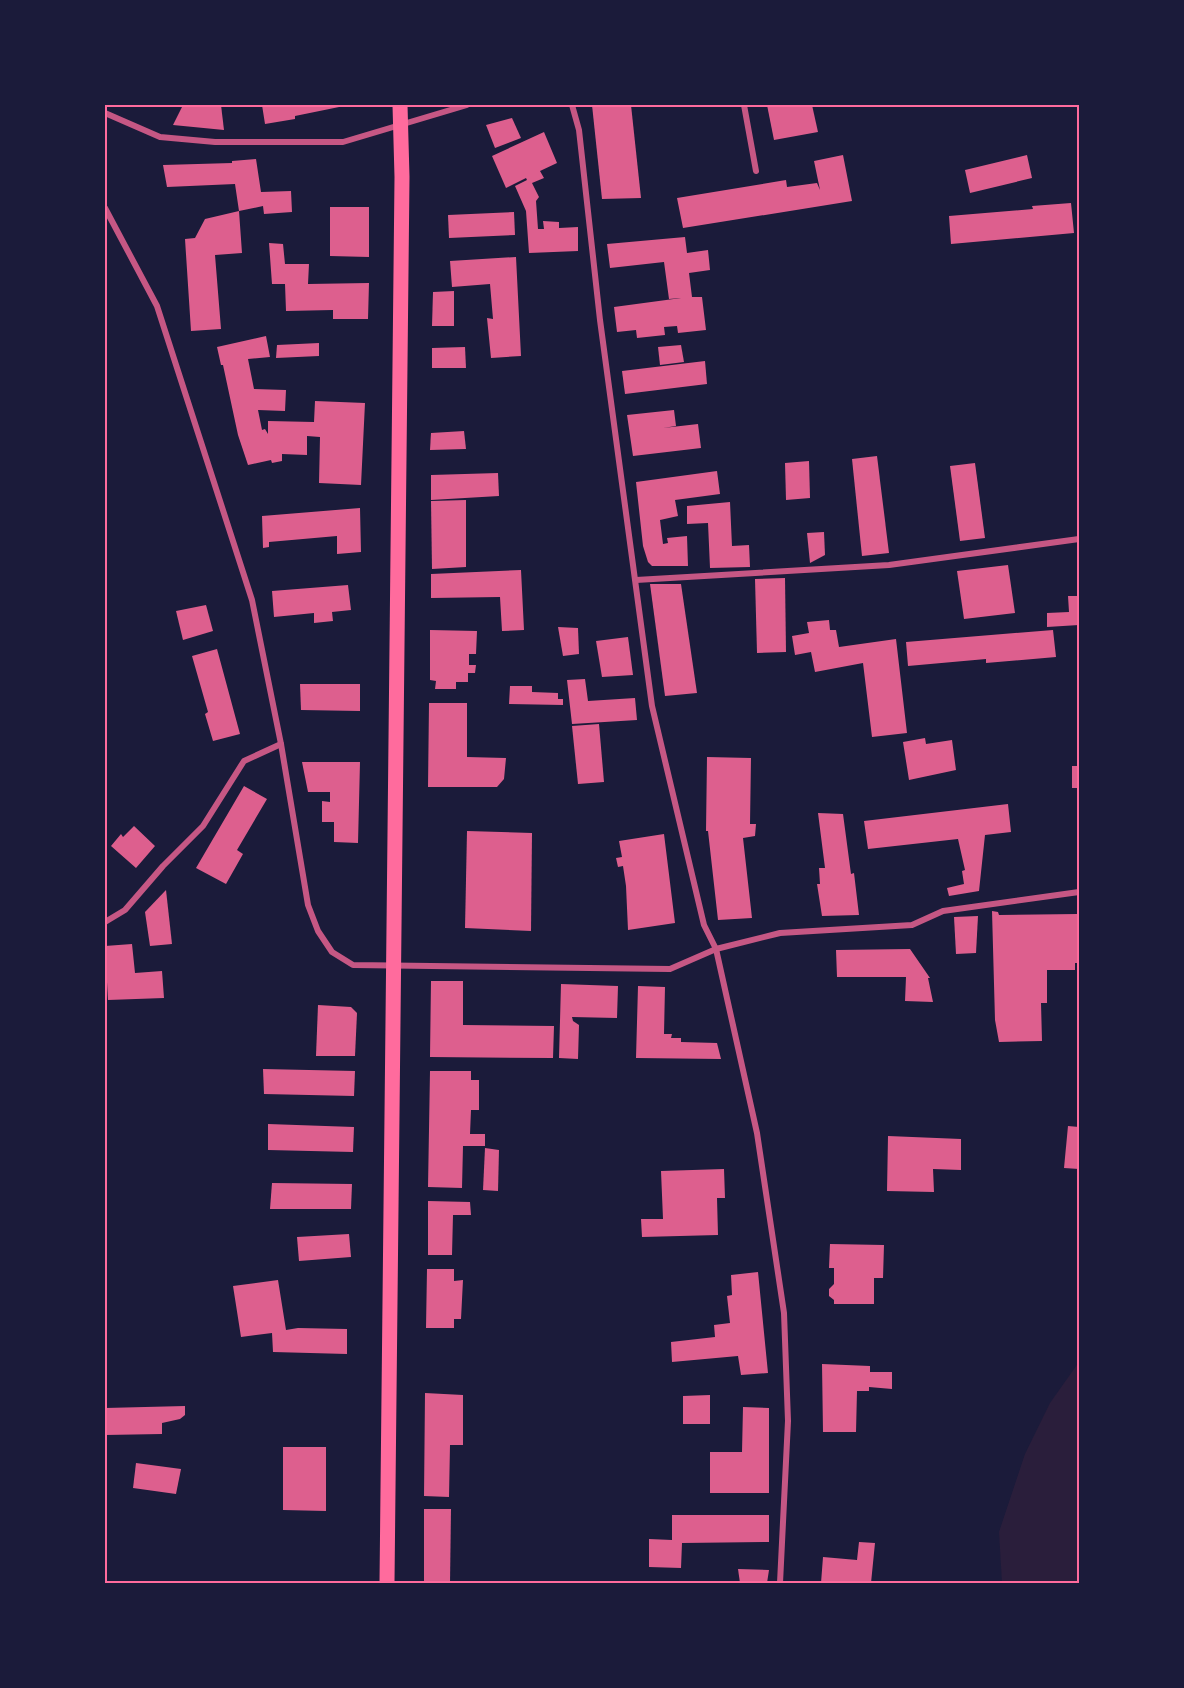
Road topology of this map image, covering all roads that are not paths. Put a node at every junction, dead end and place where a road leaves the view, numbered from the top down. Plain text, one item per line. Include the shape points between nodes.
1 (400, 105) edge
2 (467, 105) edge
3 (572, 105) edge
4 (744, 105) edge
5 (105, 113) edge
6 (756, 171) dead end
7 (105, 208) edge
8 (1079, 539) edge
9 (636, 580) junction
10 (281, 744) junction
11 (1079, 891) edge
12 (105, 922) edge
13 (716, 949) junction
14 (394, 966) junction
15 (387, 1583) edge
16 (780, 1583) edge

1 - 14 main road
2 - 5 street via 343,142 215,142 160,137
3 - 9 street via 579,130 600,320
4 - 6 street
7 - 10 street via 157,306 201,437 252,600
8 - 9 street via 889,565
9 - 13 street via 652,706 704,925
10 - 12 street via 244,761 203,826 125,910
10 - 14 street via 308,905 318,931 332,952 353,965
11 - 13 street via 943,911 912,925 780,933
13 - 14 street via 670,969
13 - 16 street via 758,1133 784,1313 788,1421
14 - 15 main road

